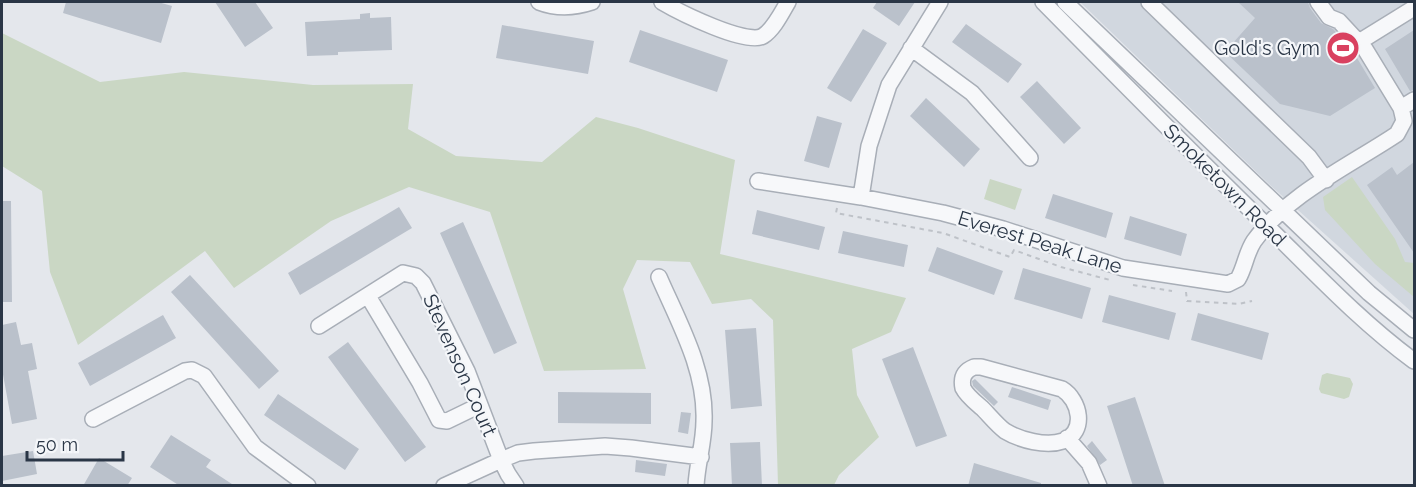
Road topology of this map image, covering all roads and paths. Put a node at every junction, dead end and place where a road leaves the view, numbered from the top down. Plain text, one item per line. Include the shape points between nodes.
1 (538, 2) edge
2 (592, 2) edge
3 (662, 2) edge
4 (788, 2) edge
5 (940, 2) edge
6 (1043, 2) edge
7 (1065, 2) edge
8 (1149, 2) edge
9 (1318, 2) edge
10 (1414, 8) edge
11 (1359, 42) junction
12 (911, 48) junction
13 (1408, 104) edge
14 (1030, 158) dead end
15 (1326, 180) junction
16 (759, 181) dead end
17 (861, 197) junction
18 (838, 203) dead end
19 (1283, 210) junction
20 (1267, 226) junction
21 (659, 277) dead end
22 (1114, 280) dead end
23 (1128, 284) dead end
24 (368, 296) junction
25 (1252, 301) dead end
26 (319, 326) dead end
27 (1414, 330) edge
28 (1414, 361) edge
29 (480, 405) junction
30 (93, 419) dead end
31 (1067, 438) junction
32 (701, 457) junction
33 (501, 460) junction
34 (308, 486) edge
35 (444, 486) edge
36 (516, 486) edge
37 (696, 486) edge
38 (1099, 486) edge

1 - 2 street via 564,7
3 - 4 street via 750,39 769,31
5 - 12 street
6 - 20 street, Smoketown Road
7 - 19 street, Smoketown Road
8 - 15 street via 1309,157
9 - 11 street via 1329,17 1340,21
10 - 11 street
11 - 13 street
12 - 14 street via 972,93
12 - 17 street via 889,85 878,115
13 - 15 street, Everest Peak Lane via 1397,134
15 - 19 street, Everest Peak Lane
16 - 17 street, Everest Peak Lane
17 - 20 street, Everest Peak Lane via 1003,229 1123,268 1228,285 1238,279 1253,243
18 - 22 path via 836,213 943,233 1010,257 1014,250
19 - 20 street, Everest Peak Lane
19 - 27 street, Smoketown Road via 1369,293
20 - 28 street, Smoketown Road via 1354,312
21 - 32 street via 698,371 704,419
23 - 25 path via 1187,292 1187,301
24 - 26 street, Stevenson Court
24 - 29 street via 439,420 447,421
24 - 29 street, Stevenson Court via 403,273 416,276 462,361
29 - 33 street, Stevenson Court
30 - 34 street via 192,370 204,376 255,447
31 - 31 street via 1035,442 1005,430 966,393 963,375 981,367 1062,389 1078,408 1079,416
31 - 38 street via 1089,463
32 - 33 street via 605,446 519,453
32 - 37 street
33 - 35 street
33 - 36 street, Stevenson Court

